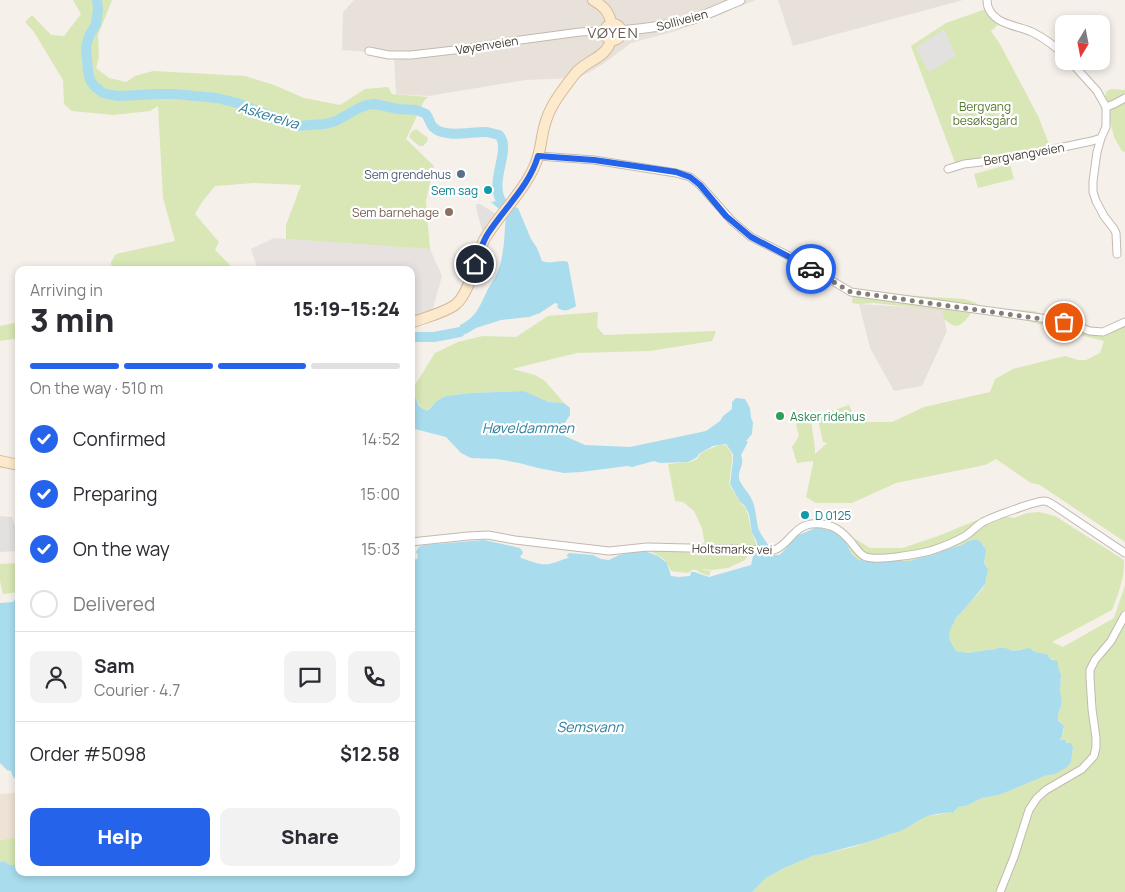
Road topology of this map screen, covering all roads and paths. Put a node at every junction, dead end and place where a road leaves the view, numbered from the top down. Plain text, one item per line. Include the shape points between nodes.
1 (593, 0) edge
2 (740, 0) edge
3 (986, 0) edge
4 (621, 31) joint
5 (609, 32) junction
6 (1055, 47) edge
7 (369, 51) dead end
8 (1078, 70) edge
9 (1125, 98) edge
10 (1106, 107) junction
11 (1101, 138) junction
12 (538, 156) junction
13 (948, 169) dead end
14 (1117, 254) dead end
15 (415, 322) edge
16 (1125, 322) edge
17 (0, 461) edge
18 (15, 463) edge
19 (415, 542) edge
20 (1125, 553) edge
21 (1125, 615) edge
22 (1000, 892) edge

1 - 5 main road via 608,11 611,18
2 - 4 street, Solliveien via 695,19 651,29
3 - 6 street via 989,10 1001,21 1030,31
4 - 5 main road via 618,38
5 - 7 street, Vøyenveien via 580,32 411,55
5 - 12 main road via 608,48 582,66 554,101
8 - 10 street
9 - 10 street
10 - 11 street via 1106,127
11 - 13 street, Bergvangveien
11 - 14 street via 1093,192 1116,233
12 - 15 main road via 532,171 484,240 458,303
12 - 16 street via 594,160 690,177 726,216 751,237 851,292 1048,319 1090,331 1103,332
17 - 18 main road
19 - 20 street, Holtsmarks vei via 488,535 602,551 648,547 774,550 808,524 822,524 833,526 846,535 862,555 873,558 914,555 931,550 967,535 982,522 1046,501
21 - 22 street via 1090,670 1096,738 1094,756 1082,769 1037,798 1029,810

